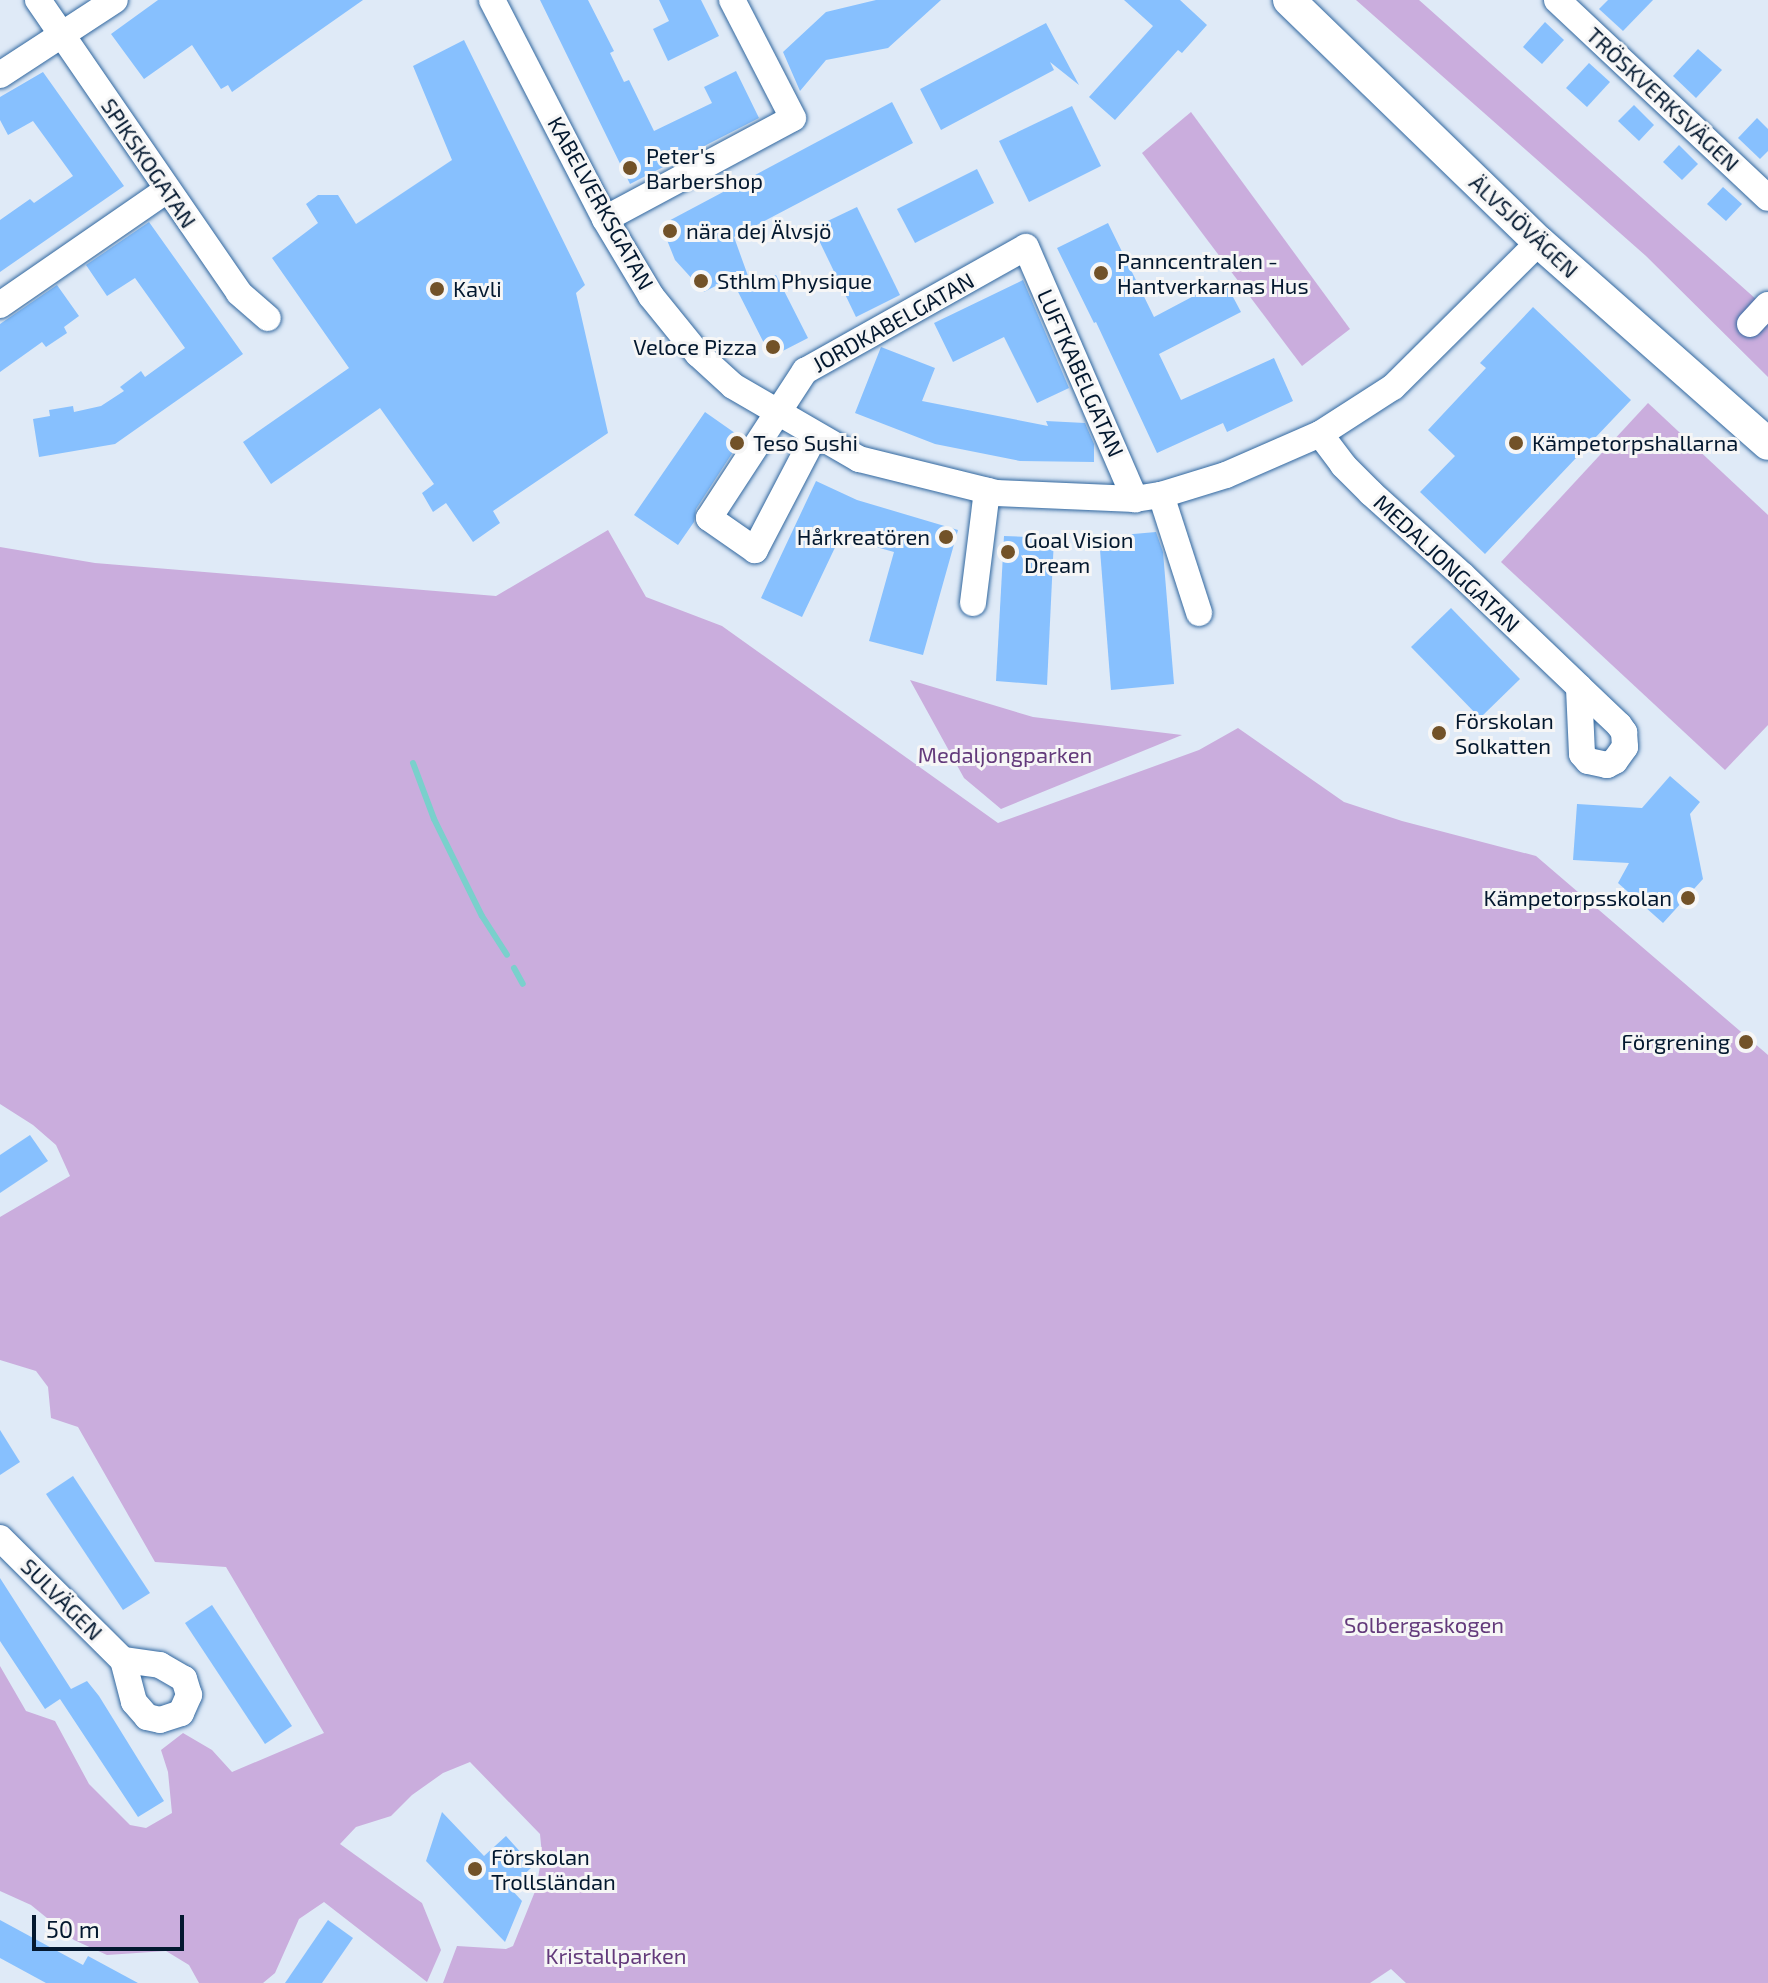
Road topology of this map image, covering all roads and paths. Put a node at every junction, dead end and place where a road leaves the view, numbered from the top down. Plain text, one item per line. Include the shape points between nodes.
1 (38, 0) edge
2 (115, 0) edge
3 (492, 0) edge
4 (732, 0) edge
5 (1289, 0) edge
6 (1557, 0) edge
7 (63, 36) junction
8 (0, 75) edge
9 (167, 190) junction
10 (1768, 198) edge
11 (605, 219) junction
12 (1539, 242) junction
13 (1026, 247) joint
14 (0, 305) edge
15 (268, 318) dead end
16 (776, 414) junction
17 (1320, 434) junction
18 (815, 435) junction
19 (1768, 444) edge
20 (987, 491) junction
21 (1148, 497) junction
22 (973, 603) dead end
23 (1199, 613) dead end
24 (1579, 687) dead end
25 (0, 1538) edge
26 (123, 1660) dead end

1 - 7 street, SPIKSKOGATAN
2 - 7 street
3 - 11 street, KABELVERKSGATAN
4 - 11 street via 793,118
5 - 12 main road, ÄLVSJÖVÄGEN
6 - 10 street, TRÖSKVERKSVÄGEN
7 - 8 street
7 - 9 street, SPIKSKOGATAN
9 - 14 street
9 - 15 street, SPIKSKOGATAN via 239,293
11 - 16 street, KABELVERKSGATAN via 651,296 698,354 733,386
12 - 17 street, KABELVERKSGATAN via 1393,387
12 - 19 main road, ÄLVSJÖVÄGEN
13 - 16 street, JORDKABELGATAN via 805,371
13 - 21 street, LUFTKABELGATAN
16 - 18 street, KABELVERKSGATAN
16 - 18 street via 709,518 755,550
17 - 21 street, KABELVERKSGATAN via 1226,475
17 - 24 street, MEDALJONGGATAN via 1352,474
18 - 20 street, KABELVERKSGATAN via 859,459
20 - 21 street, KABELVERKSGATAN
20 - 22 street
21 - 23 street
25 - 26 street, SULVÄGEN

